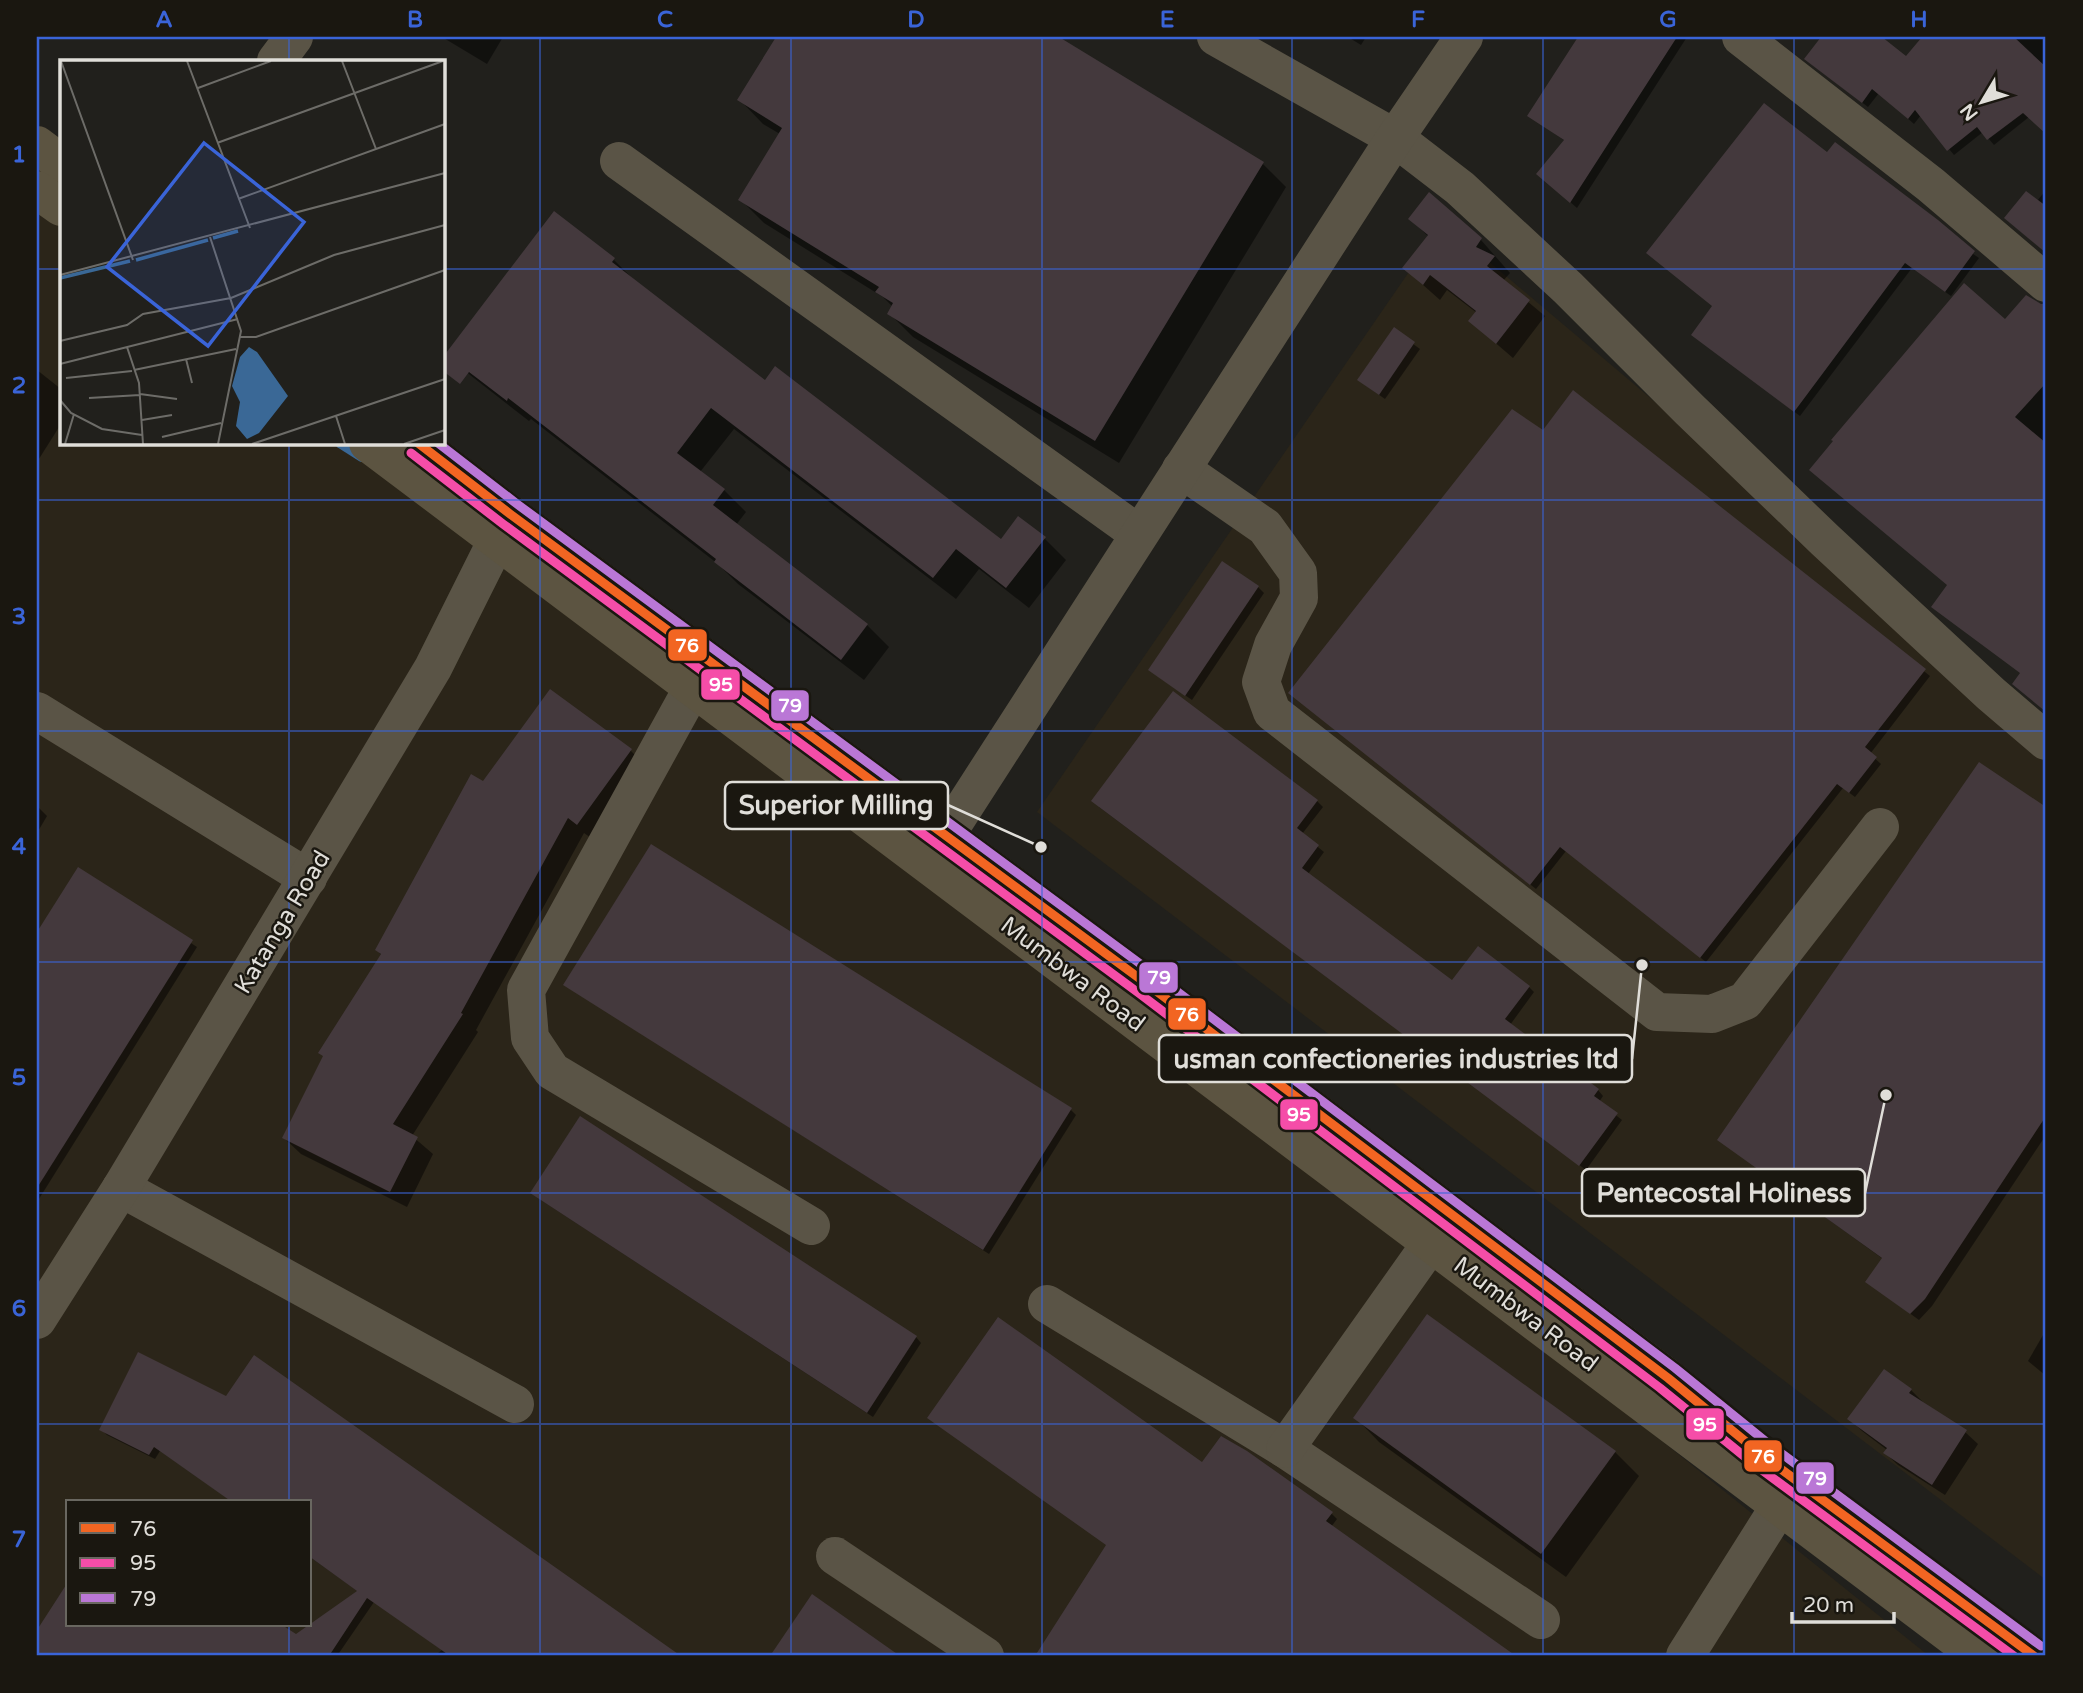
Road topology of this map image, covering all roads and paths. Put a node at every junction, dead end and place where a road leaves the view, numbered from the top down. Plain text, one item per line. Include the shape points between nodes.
1 (294, 37) edge
2 (1216, 37) edge
3 (1464, 37) edge
4 (1741, 37) edge
5 (277, 60) edge
6 (1395, 138) junction
7 (37, 145) edge
8 (619, 161) dead end
9 (60, 162) edge
10 (37, 190) edge
11 (60, 206) edge
12 (2046, 283) edge
13 (370, 444) edge
14 (419, 444) edge
15 (1181, 469) junction
16 (503, 528) junction
17 (1139, 534) junction
18 (692, 689) junction
19 (37, 711) edge
20 (2046, 741) edge
21 (1880, 827) dead end
22 (937, 850) junction
23 (308, 878) junction
24 (121, 1188) junction
25 (811, 1226) dead end
26 (1431, 1243) junction
27 (1047, 1304) dead end
28 (37, 1320) edge
29 (515, 1404) dead end
30 (1285, 1449) junction
31 (1788, 1493) junction
32 (835, 1556) dead end
33 (1541, 1620) dead end
34 (985, 1656) edge
35 (1685, 1656) edge
36 (1979, 1656) edge
37 (2034, 1656) edge

1 - 5 street
2 - 6 street
3 - 6 street
4 - 12 street via 1931,185
6 - 15 street
6 - 20 street via 1460,188 1825,540
7 - 9 main road
8 - 17 street
10 - 11 main road
13 - 16 main road, Mumbwa Road
14 - 16 main road, Mumbwa Road
15 - 17 street
15 - 21 street via 1265,527 1298,573 1299,598 1273,645 1261,682 1272,712 1657,1012 1712,1014 1745,1002
16 - 18 main road, Mumbwa Road
16 - 22 main road, Mumbwa Road
16 - 23 street, Katanga Road via 433,668
17 - 22 street
18 - 22 main road, Mumbwa Road
18 - 25 street via 526,990 530,1038 552,1071
19 - 23 street
22 - 26 main road, Mumbwa Road
22 - 31 main road, Mumbwa Road via 1147,984 1668,1378
23 - 24 street, Katanga Road
24 - 28 street, Katanga Road
24 - 29 street
26 - 30 street
26 - 31 main road, Mumbwa Road
27 - 30 street
30 - 33 street
31 - 35 street
31 - 36 main road, Mumbwa Road
31 - 37 main road, Mumbwa Road
32 - 34 street

